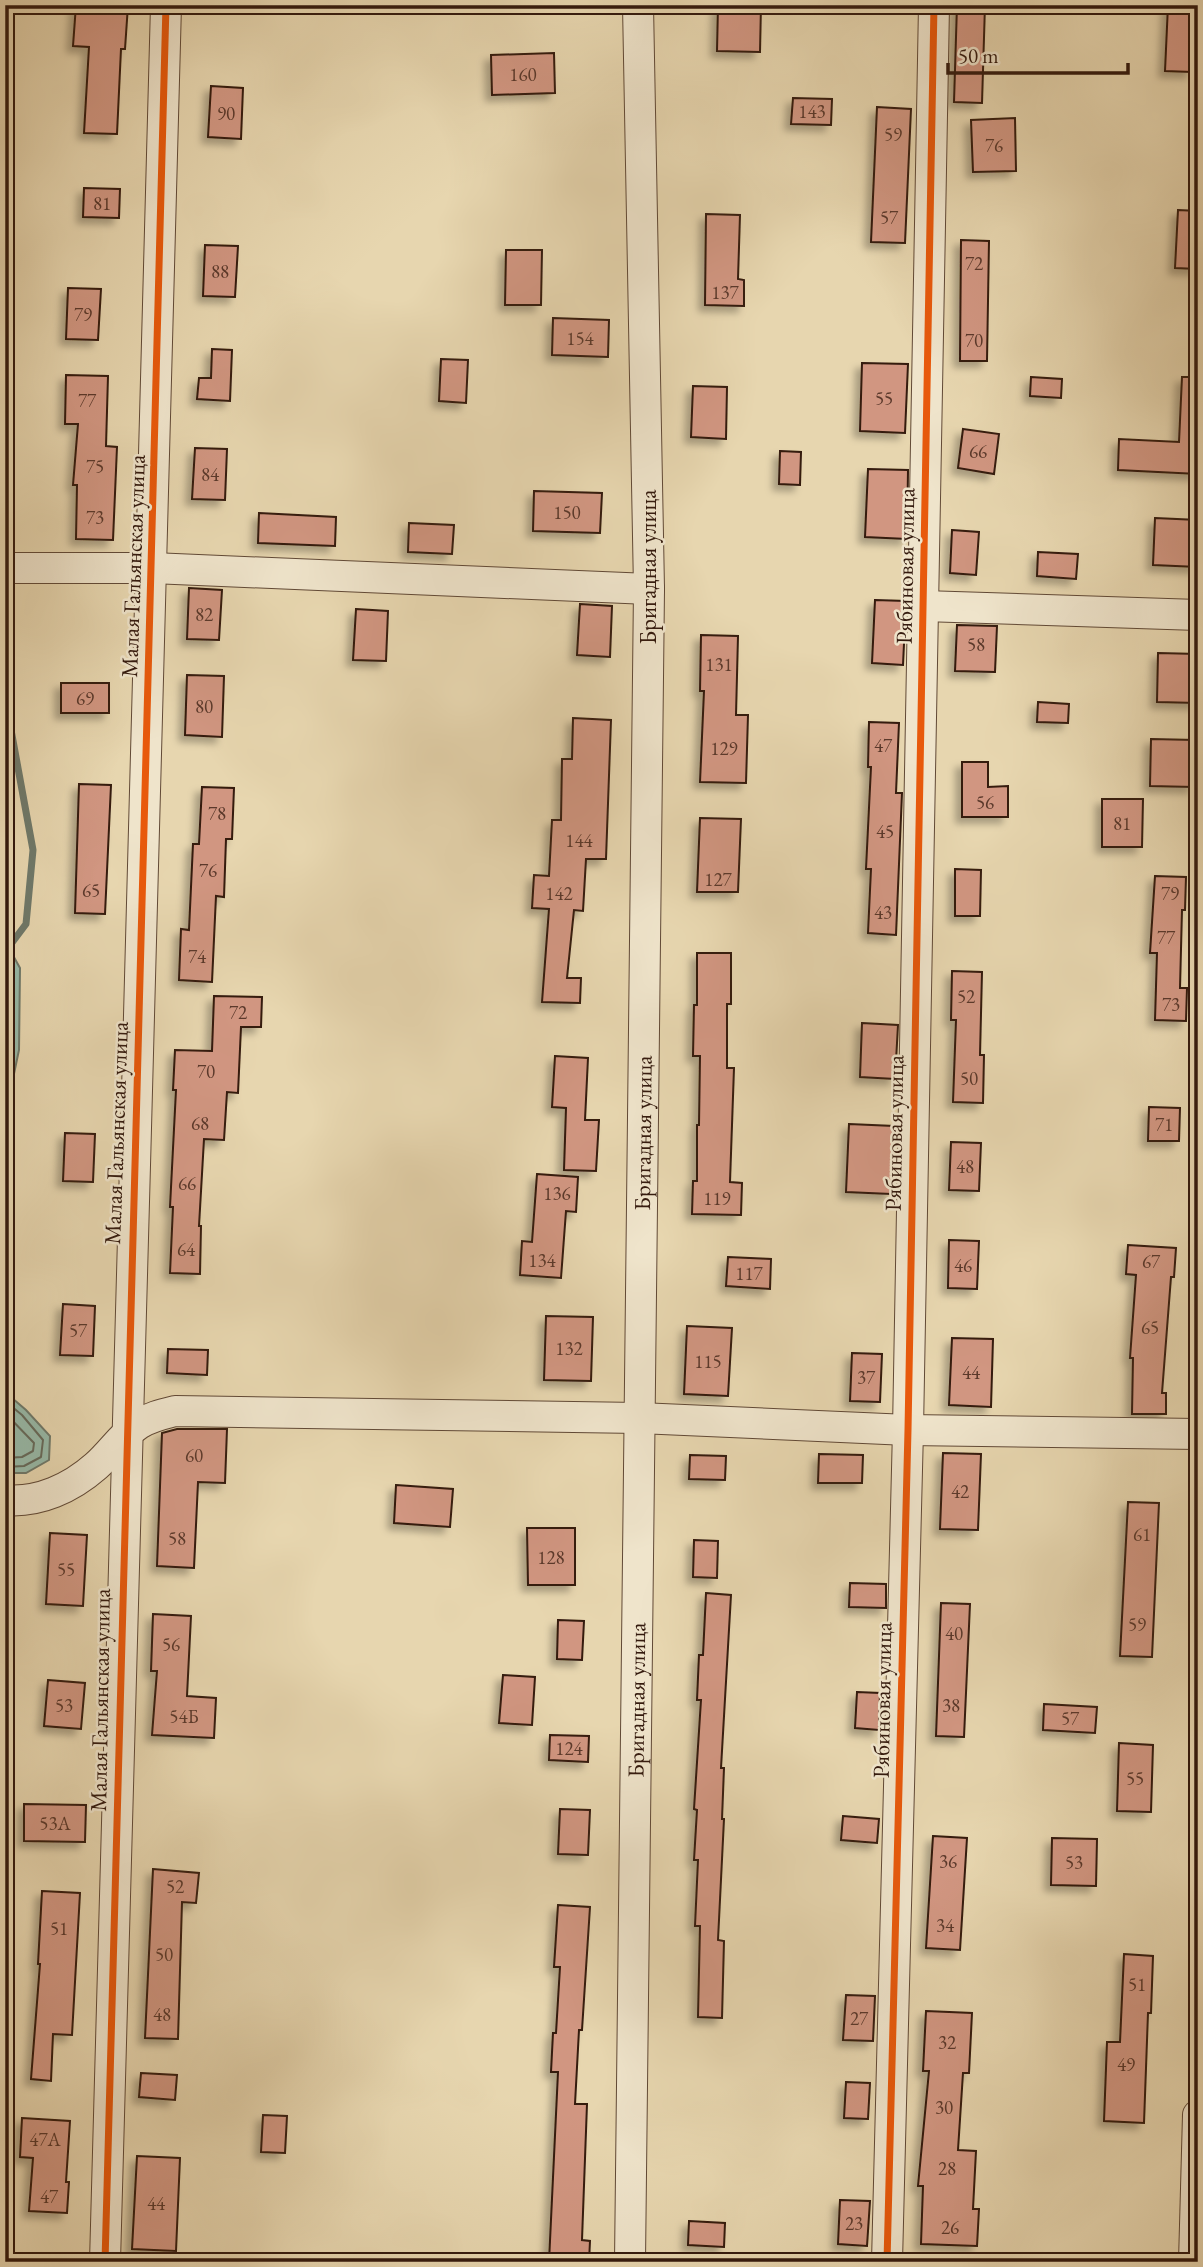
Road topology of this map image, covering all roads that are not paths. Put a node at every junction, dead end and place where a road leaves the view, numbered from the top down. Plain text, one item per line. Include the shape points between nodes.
1 (166, 5) edge
2 (638, 5) edge
3 (934, 5) edge
4 (5, 568) edge
5 (152, 568) junction
6 (649, 589) junction
7 (923, 606) junction
8 (1198, 615) edge
9 (639, 1418) junction
10 (908, 1430) junction
11 (126, 1434) junction
12 (1198, 1434) edge
13 (5, 1500) edge
14 (1198, 2115) edge
15 (104, 2262) edge
16 (630, 2262) edge
17 (887, 2262) edge
18 (1194, 2262) edge

1 - 5 street, Малая Гальянская улица
2 - 6 street, Бригадная улица
3 - 7 street, Рябиновая улица
4 - 5 street
5 - 6 street
5 - 11 street, Малая Гальянская улица
6 - 9 street, Бригадная улица
7 - 8 street
7 - 10 street, Рябиновая улица
9 - 10 street
9 - 11 street via 175,1411 154,1416
9 - 16 street, Бригадная улица
10 - 12 street
10 - 17 street, Рябиновая улица
11 - 13 street via 95,1467 65,1488 39,1498
11 - 15 street, Малая Гальянская улица
14 - 18 street

